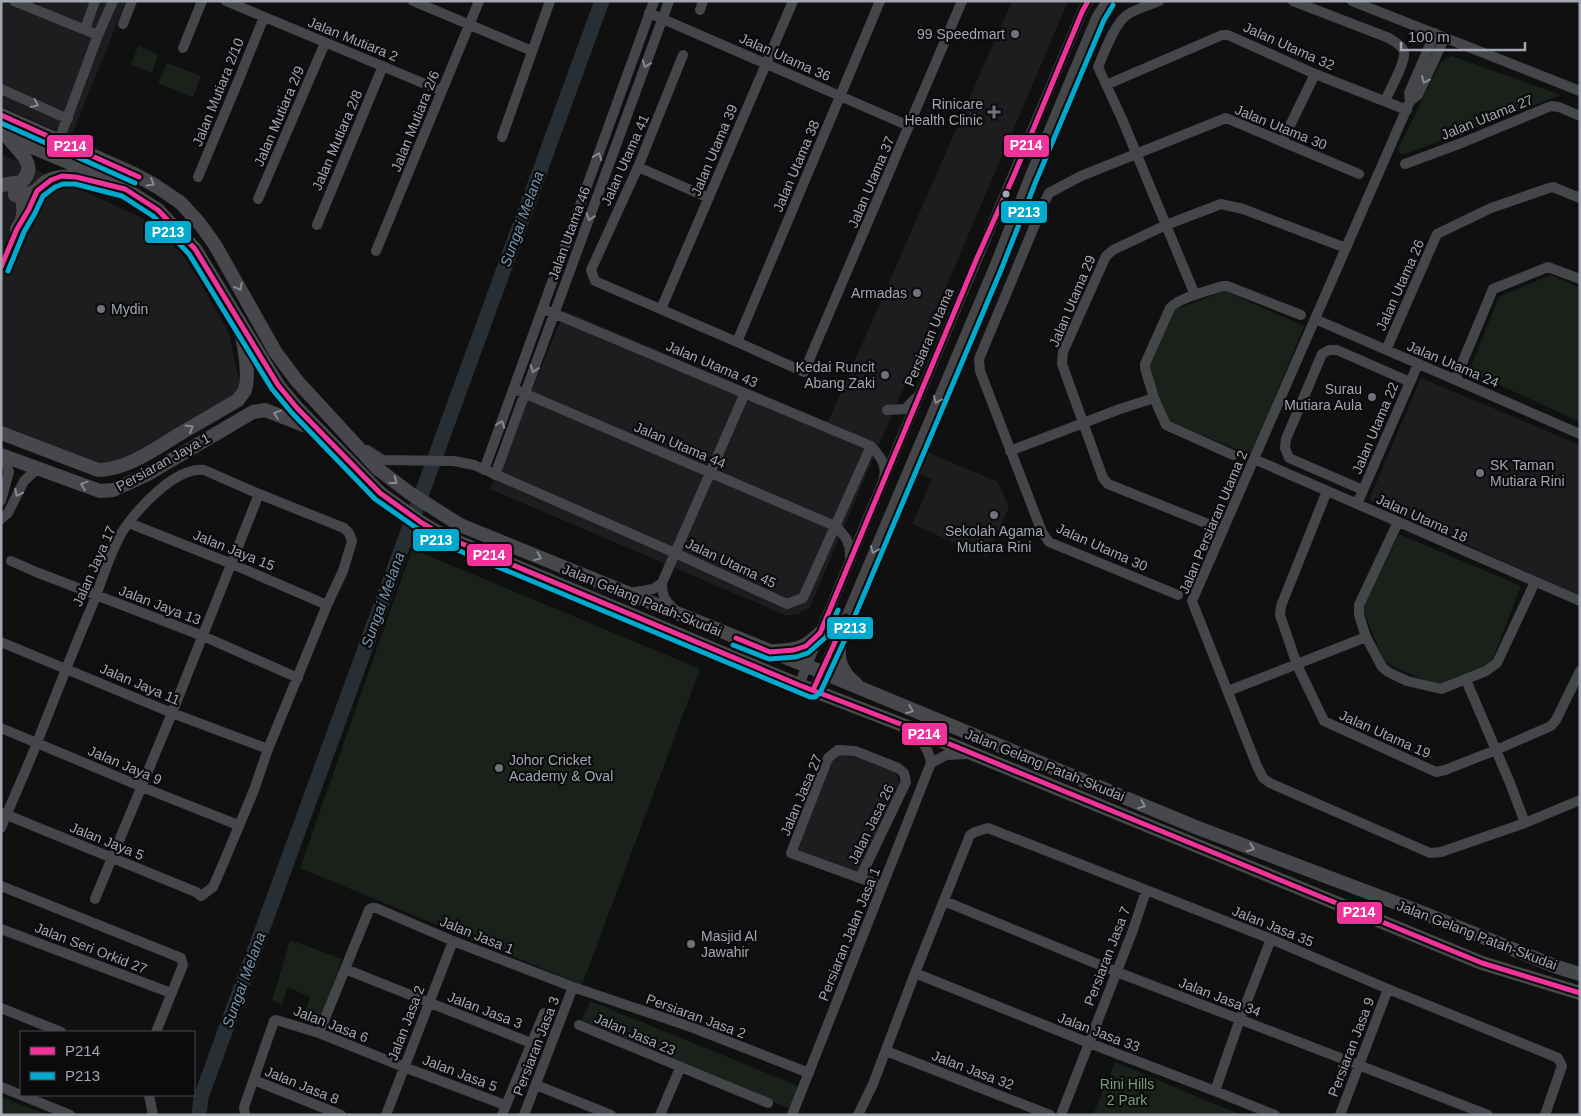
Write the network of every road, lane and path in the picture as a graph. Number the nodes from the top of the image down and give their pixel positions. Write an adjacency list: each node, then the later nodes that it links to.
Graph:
1 (14, 1): 20 (street)
2 (96, 1): 27 (street)
3 (113, 1): 29 (street)
4 (132, 1): 24 (street)
5 (202, 1): 32 (street)
6 (226, 1): 22 (street, Jalan Mutiara 2)
7 (413, 1): 26 (street)
8 (479, 1): 26 (street, Jalan Mutiara 2/6)
9 (550, 1): 33 (street)
10 (654, 1): 21 (street, Jalan Utama 46)
11 (670, 1): 23 (street, Jalan Utama 46)
12 (793, 1): 36 (street, Jalan Utama 39)
13 (880, 1): 43 (street, Jalan Utama 38)
14 (962, 1): 49 (street, Jalan Utama 37)
15 (1088, 1): 86 (street, Persiaran Utama)
16 (1107, 1): 131 (street, one-way to 131)
17 (1159, 1): 39 (street)
18 (1293, 1): 44 (street)
19 (1352, 1): 25 (street)
20 (39, 6): 27 (street)
21 (649, 13): 23 (street, Jalan Utama 36); 74 (street, Jalan Utama 46, one-way to 21)
22 (264, 17): 30 (street, Jalan Mutiara 2); 58 (street, Jalan Mutiara 2/10)
23 (663, 19): 36 (street, Jalan Utama 36); 76 (street, Jalan Utama 46, one-way to 76)
24 (123, 24)
25 (1414, 24): 28 (street); 34 (street)
26 (468, 25): 33 (street); 41 (street, Jalan Mutiara 2/6)
27 (85, 29): 29 (street)
28 (1440, 35): 31 (street); 34 (street, Jalan Persiaran Utama 2)
29 (98, 36): 48 (street)
30 (325, 43): 37 (street, Jalan Mutiara 2); 65 (street, Jalan Mutiara 2/9)
31 (1464, 45): 34 (street); 42 (street)
32 (183, 48)
33 (532, 51): 51 (street)
34 (1431, 54): 45 (street, Jalan Persiaran Utama 2)
35 (683, 55): 56 (street, Jalan Utama 41)
36 (766, 64): 43 (street, Jalan Utama 36); 63 (street, Jalan Utama 39)
37 (383, 66): 41 (street, Jalan Mutiara 2); 66 (street, Jalan Mutiara 2/8)
38 (1315, 74): 39 (street, Jalan Utama 32); 44 (street, Jalan Utama 32); 53 (street)
39 (1106, 85): 54 (street)
40 (1, 89): 48 (street, one-way to 48)
41 (442, 91): 70 (street, Jalan Mutiara 2/6)
42 (1580, 91)
43 (840, 96): 49 (street, Jalan Utama 36); 80 (street, Jalan Utama 38)
44 (1385, 101): 45 (street, Jalan Utama 32)
45 (1408, 106): 69 (street, Jalan Persiaran Utama 2)
46 (1, 116): 52 (main road, Jalan Gelang Patah-Skudai)
47 (1580, 116): 55 (street, Jalan Utama 27)
48 (68, 119): 52 (street)
49 (909, 126): 80 (street, Jalan Utama 37)
50 (4, 135): 59 (main road); 60 (main road, Jalan Gelang Patah-Skudai)
51 (502, 137)
52 (59, 140): 95 (main road, Jalan Gelang Patah-Skudai, one-way to 95)
53 (1282, 142): 54 (street, Jalan Utama 30); 57 (street, Jalan Utama 30)
54 (1136, 154): 67 (street); 98 (street, Jalan Utama 30)
55 (1405, 164)
56 (638, 167): 63 (street); 75 (street, Jalan Utama 41)
57 (1359, 174)
58 (198, 177)
59 (2, 185): 62 (street)
60 (125, 189): 61 (main road); 79 (main road, Jalan Gelang Patah-Skudai)
61 (37, 191): 62 (main road); 68 (main road)
62 (16, 194): 68 (street)
63 (709, 198): 75 (street, Jalan Utama 39)
64 (1580, 198): 81 (street, Jalan Utama 26)
65 (258, 199)
66 (317, 225)
67 (1166, 225): 69 (street, Jalan Utama 29); 73 (street); 91 (street, Jalan Utama 29)
68 (17, 229): 71 (street)
69 (1346, 248): 78 (street, Jalan Persiaran Utama 2)
70 (376, 251)
71 (1, 268)
72 (1580, 279): 83 (street)
73 (1195, 295): 77 (street); 89 (street)
74 (542, 309): 76 (street, Jalan Utama 43); 85 (street, Jalan Utama 46)
75 (661, 309): 80 (street)
76 (554, 314): 87 (street, Jalan Utama 43); 88 (street, Jalan Utama 46, one-way to 88)
77 (1300, 316)
78 (1315, 319): 81 (street, Jalan Utama 24); 101 (street, Jalan Persiaran Utama 2)
79 (240, 325): 93 (main road, Jalan Gelang Patah-Skudai); 97 (main road, Persiaran Jaya 1, one-way to 79)
80 (737, 342)
81 (1386, 350): 82 (street, Jalan Utama 24)
82 (1418, 364): 83 (street, Jalan Utama 24); 84 (street, Jalan Utama 22)
83 (1455, 380): 94 (street, Jalan Utama 24)
84 (1410, 382): 108 (street, Jalan Utama 22); 108 (street)
85 (513, 389): 88 (street, Jalan Utama 44); 104 (street, Jalan Utama 46, one-way to 85)
86 (921, 392): 90 (street); 107 (street, Persiaran Utama)
87 (744, 393): 96 (street, Jalan Utama 43); 105 (street)
88 (525, 394): 105 (street, Jalan Utama 44); 106 (street, Jalan Utama 46)
89 (1154, 398): 91 (street); 99 (street)
90 (886, 410)
91 (1083, 424): 98 (street); 117 (street, Jalan Utama 29)
92 (1, 433): 97 (main road, Persiaran Jaya 1)
93 (322, 433): 102 (main road, Persiaran Jaya 1, one-way to 102); 143 (main road, Jalan Gelang Patah-Skudai)
94 (1580, 434)
95 (347, 436): 104 (street, Jalan Utama 45); 124 (main road, Jalan Gelang Patah-Skudai, one-way to 124)
96 (871, 446): 107 (street); 116 (street, Jalan Utama 45)
97 (158, 448): 102 (main road)
98 (1010, 451): 126 (street, Jalan Utama 30)
99 (1233, 455)
100 (3, 456): 103 (main road, Persiaran Jaya 1); 111 (street)
101 (1254, 459): 109 (street, Jalan Utama 18); 117 (street, Jalan Persiaran Utama 2)
102 (164, 465): 103 (main road, Persiaran Jaya 1, one-way to 103)
103 (37, 469): 113 (street, one-way to 113)
104 (484, 470): 106 (street, Jalan Utama 45)
105 (710, 472): 116 (street, Jalan Utama 44); 118 (street)
106 (495, 475): 118 (street, Jalan Utama 45)
107 (883, 484): 121 (street, Persiaran Utama)
108 (1363, 490): 112 (street, Jalan Utama 22)
109 (1327, 491): 112 (street, Jalan Utama 18); 136 (street, Jalan Utama 19)
110 (259, 494): 115 (street, Jalan Jaya 17); 120 (street); 128 (street, Jalan Jaya 17)
111 (1, 501)
112 (1357, 504): 114 (street, Jalan Utama 18)
113 (1, 519)
114 (1398, 522): 122 (street, Jalan Utama 18); 133 (street)
115 (129, 523): 120 (street, Jalan Jaya 15); 125 (street, Jalan Jaya 17)
116 (835, 526): 118 (street, Jalan Utama 45); 121 (street)
117 (1223, 530): 146 (street, Jalan Persiaran Utama 2)
118 (675, 553): 123 (street)
119 (11, 561): 125 (street, Jalan Jaya 13)
120 (232, 564): 128 (street, Jalan Jaya 15); 132 (street)
121 (848, 566): 130 (street, Persiaran Utama)
122 (1534, 582): 127 (street, Jalan Utama 18); 142 (street)
123 (662, 583): 124 (street); 129 (street)
124 (627, 593): 129 (main road, Jalan Gelang Patah-Skudai)
125 (96, 595): 132 (street, Jalan Jaya 13); 138 (street, Jalan Jaya 17)
126 (1178, 595)
127 (1580, 601)
128 (327, 605): 141 (street)
129 (680, 615): 135 (main road, Jalan Gelang Patah-Skudai)
130 (820, 633): 135 (main road); 137 (street, Persiaran Utama)
131 (839, 634): 140 (street); 145 (main road)
132 (203, 636): 141 (street, Jalan Jaya 13); 147 (street)
133 (1366, 637): 136 (street); 142 (street)
134 (1, 642): 138 (street, Jalan Jaya 11)
135 (770, 652): 137 (main road, Jalan Gelang Patah-Skudai)
136 (1297, 665): 146 (street); 152 (street, Jalan Utama 19)
137 (807, 666): 140 (main road, Jalan Gelang Patah-Skudai); 143 (street, Persiaran Utama)
138 (66, 668): 147 (street, Jalan Jaya 11); 150 (street, Jalan Jaya 17)
139 (1580, 671): 152 (street, Jalan Utama 19)
140 (821, 673): 144 (street); 145 (main road, Jalan Gelang Patah-Skudai)
141 (298, 678): 151 (street)
142 (1466, 680): 152 (street)
143 (799, 685): 144 (main road, Jalan Gelang Patah-Skudai)
144 (813, 690): 148 (main road, Jalan Gelang Patah-Skudai)
145 (865, 691): 169 (main road, Jalan Gelang Patah-Skudai, one-way to 169)
146 (1228, 691): 159 (street, Jalan Persiaran Utama 2)
147 (172, 713): 151 (street, Jalan Jaya 11); 156 (street)
148 (908, 727): 153 (main road, Jalan Gelang Patah-Skudai); 154 (street)
149 (1, 728): 150 (street, Jalan Jaya 9)
150 (37, 743): 156 (street, Jalan Jaya 9); 158 (street, Jalan Jaya 17)
151 (268, 749): 160 (street)
152 (1496, 750): 159 (street)
153 (974, 755): 154 (street); 171 (main road, Jalan Gelang Patah-Skudai)
154 (931, 762): 165 (street, Persiaran Jalan Jasa 1)
155 (906, 782): 163 (street, Jalan Jasa 26); 163 (street, Jalan Jasa 27)
156 (142, 787): 160 (street, Jalan Jaya 9); 162 (street)
157 (1580, 800): 159 (street, Jalan Persiaran Utama 2)
158 (4, 814): 161 (street, Jalan Jaya 17); 162 (street, Jalan Jaya 5)
159 (1525, 823)
160 (238, 825): 162 (street, Jalan Jaya 5)
161 (1, 828)
162 (113, 858): 167 (street)
163 (860, 878): 165 (street)
164 (1, 886): 180 (street)
165 (882, 886): 196 (street, Persiaran Jalan Jasa 1)
166 (1146, 891): 168 (street, Jalan Jasa 35); 172 (street, Jalan Jasa 35); 175 (street, Persiaran Jasa 7)
167 (95, 899)
168 (944, 901): 175 (street, Jalan Jasa 34); 176 (street)
169 (1423, 913): 171 (main road); 177 (main road, Jalan Gelang Patah-Skudai)
170 (1, 929): 180 (street, Jalan Seri Orkid 27)
171 (1417, 935): 181 (main road, Jalan Gelang Patah-Skudai)
172 (1271, 939): 179 (street, Jalan Jasa 35); 185 (street)
173 (453, 941): 174 (street, Jalan Jasa 1); 178 (street, Jalan Jasa 1); 182 (street, Jalan Jasa 2)
174 (345, 969): 182 (street, Jalan Jasa 3); 189 (street)
175 (1117, 972): 185 (street, Jalan Jasa 34); 191 (street, Persiaran Jasa 7)
176 (915, 973): 191 (street, Jalan Jasa 33); 192 (street)
177 (1580, 974)
178 (574, 987): 196 (street, Persiaran Jasa 2); 198 (street, Persiaran Jasa 3)
179 (1388, 989): 193 (street, Persiaran Jasa 9); 221 (street, Jalan Jasa 35)
180 (171, 993): 188 (street)
181 (1579, 993)
182 (429, 1004): 190 (street, Jalan Jasa 3); 194 (street, Jalan Jasa 2)
183 (1, 1008): 187 (street)
184 (544, 1013): 190 (street)
185 (1240, 1019): 193 (street, Jalan Jasa 34); 200 (street)
186 (579, 1025): 195 (street, Jalan Jasa 23)
187 (58, 1031)
188 (156, 1031)
189 (319, 1033): 194 (street, Jalan Jasa 6); 197 (street, Jalan Jasa 6)
190 (531, 1043): 205 (street)
191 (1089, 1043): 200 (street, Jalan Jasa 33); 217 (street, Persiaran Jasa 7)
192 (886, 1051): 215 (street); 216 (street, Jalan Jasa 32)
193 (1359, 1065): 219 (street, Persiaran Jasa 9); 220 (street, Jalan Jasa 34)
194 (404, 1067): 205 (street, Jalan Jasa 5); 210 (street, Jalan Jasa 2)
195 (680, 1068): 204 (street, Jalan Jasa 23); 213 (street)
196 (809, 1074): 214 (street, Persiaran Jalan Jasa 1)
197 (254, 1080): 208 (street); 209 (street, Jalan Jasa 8)
198 (536, 1085): 211 (street, Persiaran Jasa 3); 212 (street)
199 (1, 1087): 201 (street)
200 (1215, 1090): 218 (street, Jalan Jasa 33)
201 (20, 1095)
202 (23, 1096): 206 (street)
203 (149, 1096): 207 (street)
204 (768, 1103)
205 (504, 1110)
206 (70, 1115)
207 (153, 1115)
208 (245, 1115)
209 (341, 1115)
210 (386, 1115)
211 (524, 1115)
212 (611, 1115)
213 (660, 1115)
214 (792, 1115)
215 (858, 1115)
216 (1050, 1115)
217 (1061, 1115)
218 (1275, 1115)
219 (1340, 1115)
220 (1488, 1115)
221 (1544, 1115)

